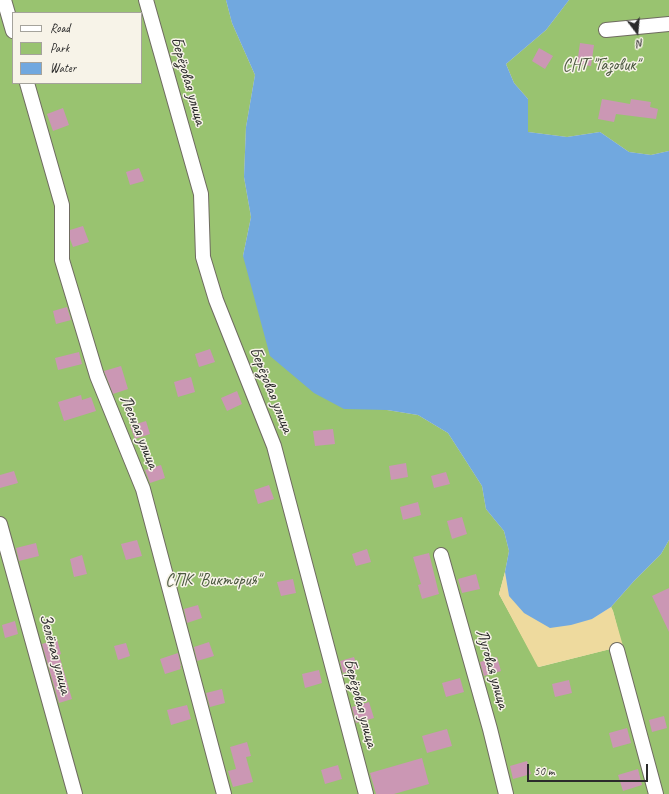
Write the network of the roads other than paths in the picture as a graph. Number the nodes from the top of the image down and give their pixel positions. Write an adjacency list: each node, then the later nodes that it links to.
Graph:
1 (4, 0): 4 (street)
2 (146, 0): 12 (street, Берёзовая улица)
3 (669, 24): 5 (street)
4 (12, 28)
5 (606, 30)
6 (27, 84): 11 (street, Лесная улица)
7 (0, 524): 10 (street, Зелёная улица)
8 (441, 555): 13 (street, Луговая улица)
9 (617, 650): 14 (street)
10 (75, 794)
11 (224, 794)
12 (366, 794)
13 (506, 794)
14 (656, 794)

